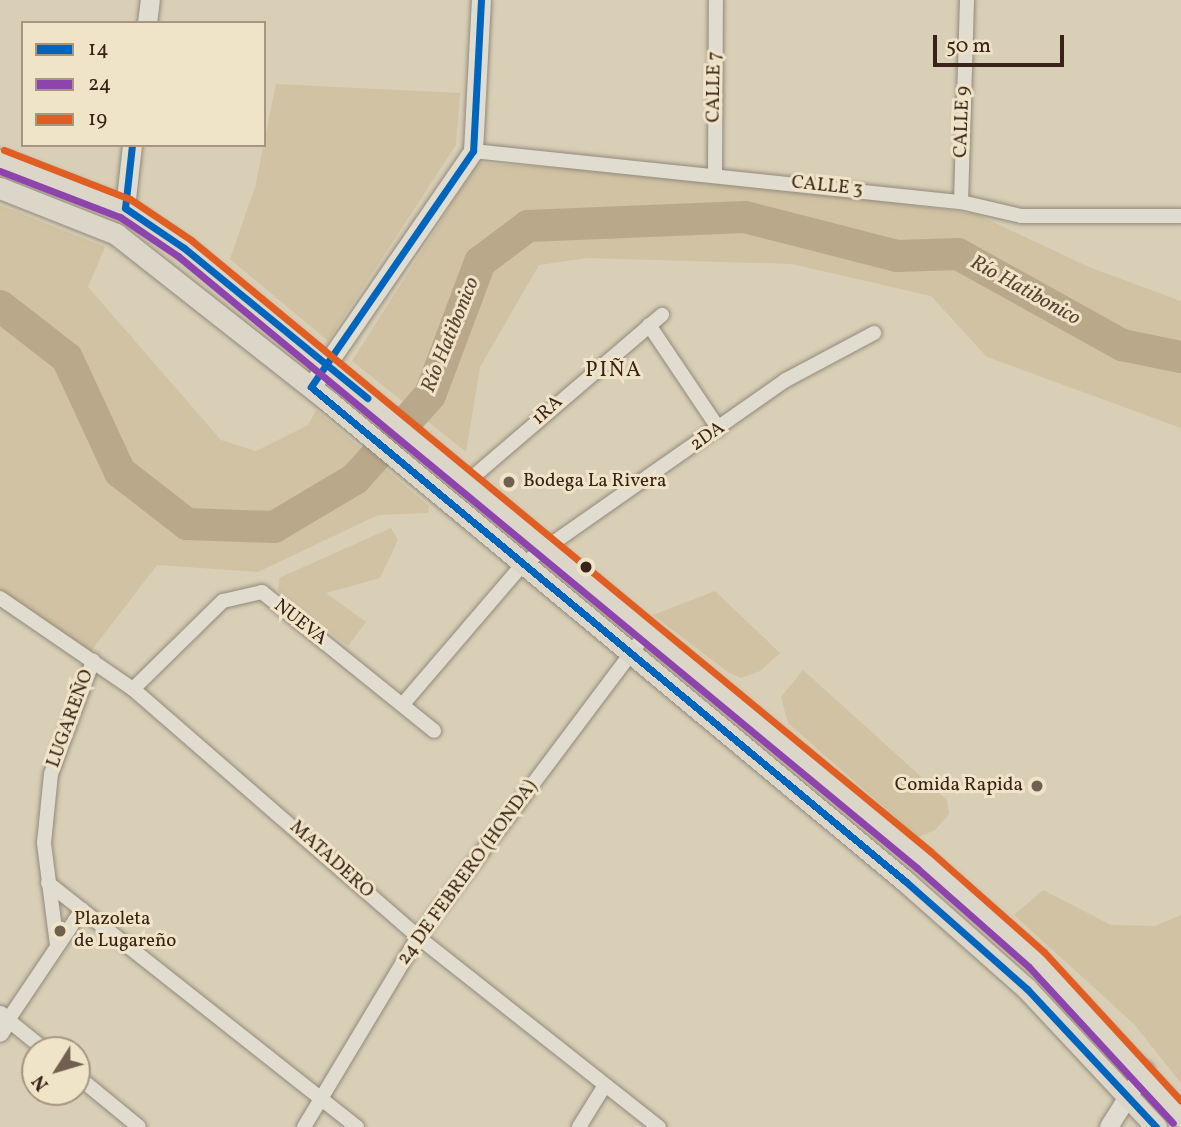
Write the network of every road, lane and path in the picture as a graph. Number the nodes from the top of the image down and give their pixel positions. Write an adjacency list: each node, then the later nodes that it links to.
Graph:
1 (149, 0): 5 (main road)
2 (481, 0): 7 (main road)
3 (716, 0): 9 (street, CALLE 7)
4 (967, 0): 11 (street, CALLE 9)
5 (147, 21)
6 (132, 147): 12 (main road)
7 (473, 151): 9 (street, CALLE 3); 17 (main road)
8 (0, 160): 12 (main road)
9 (715, 175): 11 (street, CALLE 3)
10 (0, 188): 18 (main road)
11 (961, 202): 13 (street, CALLE 3)
12 (125, 208): 17 (main road)
13 (1181, 216)
14 (662, 315): 15 (street, 1RA)
15 (649, 325): 19 (street); 20 (street, 1RA)
16 (874, 333): 19 (street, 2DA)
17 (328, 366): 18 (main road); 20 (main road)
18 (311, 387): 22 (main road)
19 (719, 429): 21 (street, 2DA)
20 (463, 479): 21 (main road)
21 (546, 548): 22 (street); 24 (main road)
22 (523, 564): 25 (main road); 28 (street)
23 (0, 598): 26 (street, MATADERO)
24 (648, 631): 25 (street, 24 DE FEBRERO (HONDA)); 30 (main road)
25 (631, 652): 31 (main road); 34 (street, 24 DE FEBRERO (HONDA))
26 (93, 661): 27 (street, MATADERO); 32 (street, LUGAREÑO)
27 (133, 689): 28 (street, NUEVA); 34 (street, MATADERO)
28 (403, 704): 29 (street, NUEVA)
29 (434, 732)
30 (923, 860): 31 (main road); 38 (main road)
31 (905, 881): 41 (main road)
32 (48, 883): 33 (street); 35 (street, LUGAREÑO)
33 (82, 910): 35 (street); 42 (street)
34 (418, 937): 39 (street, MATADERO); 42 (street, 24 DE FEBRERO (HONDA))
35 (57, 945): 36 (street)
36 (2, 1023): 37 (street)
37 (23, 1036)
38 (1144, 1070): 41 (street); 43 (main road)
39 (605, 1085): 47 (street); 48 (street, MATADERO)
40 (91, 1088): 44 (street)
41 (1129, 1092): 49 (street); 50 (main road)
42 (319, 1098): 45 (street, 24 DE FEBRERO (HONDA)); 46 (street)
43 (1181, 1116)
44 (139, 1127)
45 (304, 1127)
46 (357, 1127)
47 (579, 1127)
48 (659, 1127)
49 (1110, 1127)
50 (1156, 1127)

